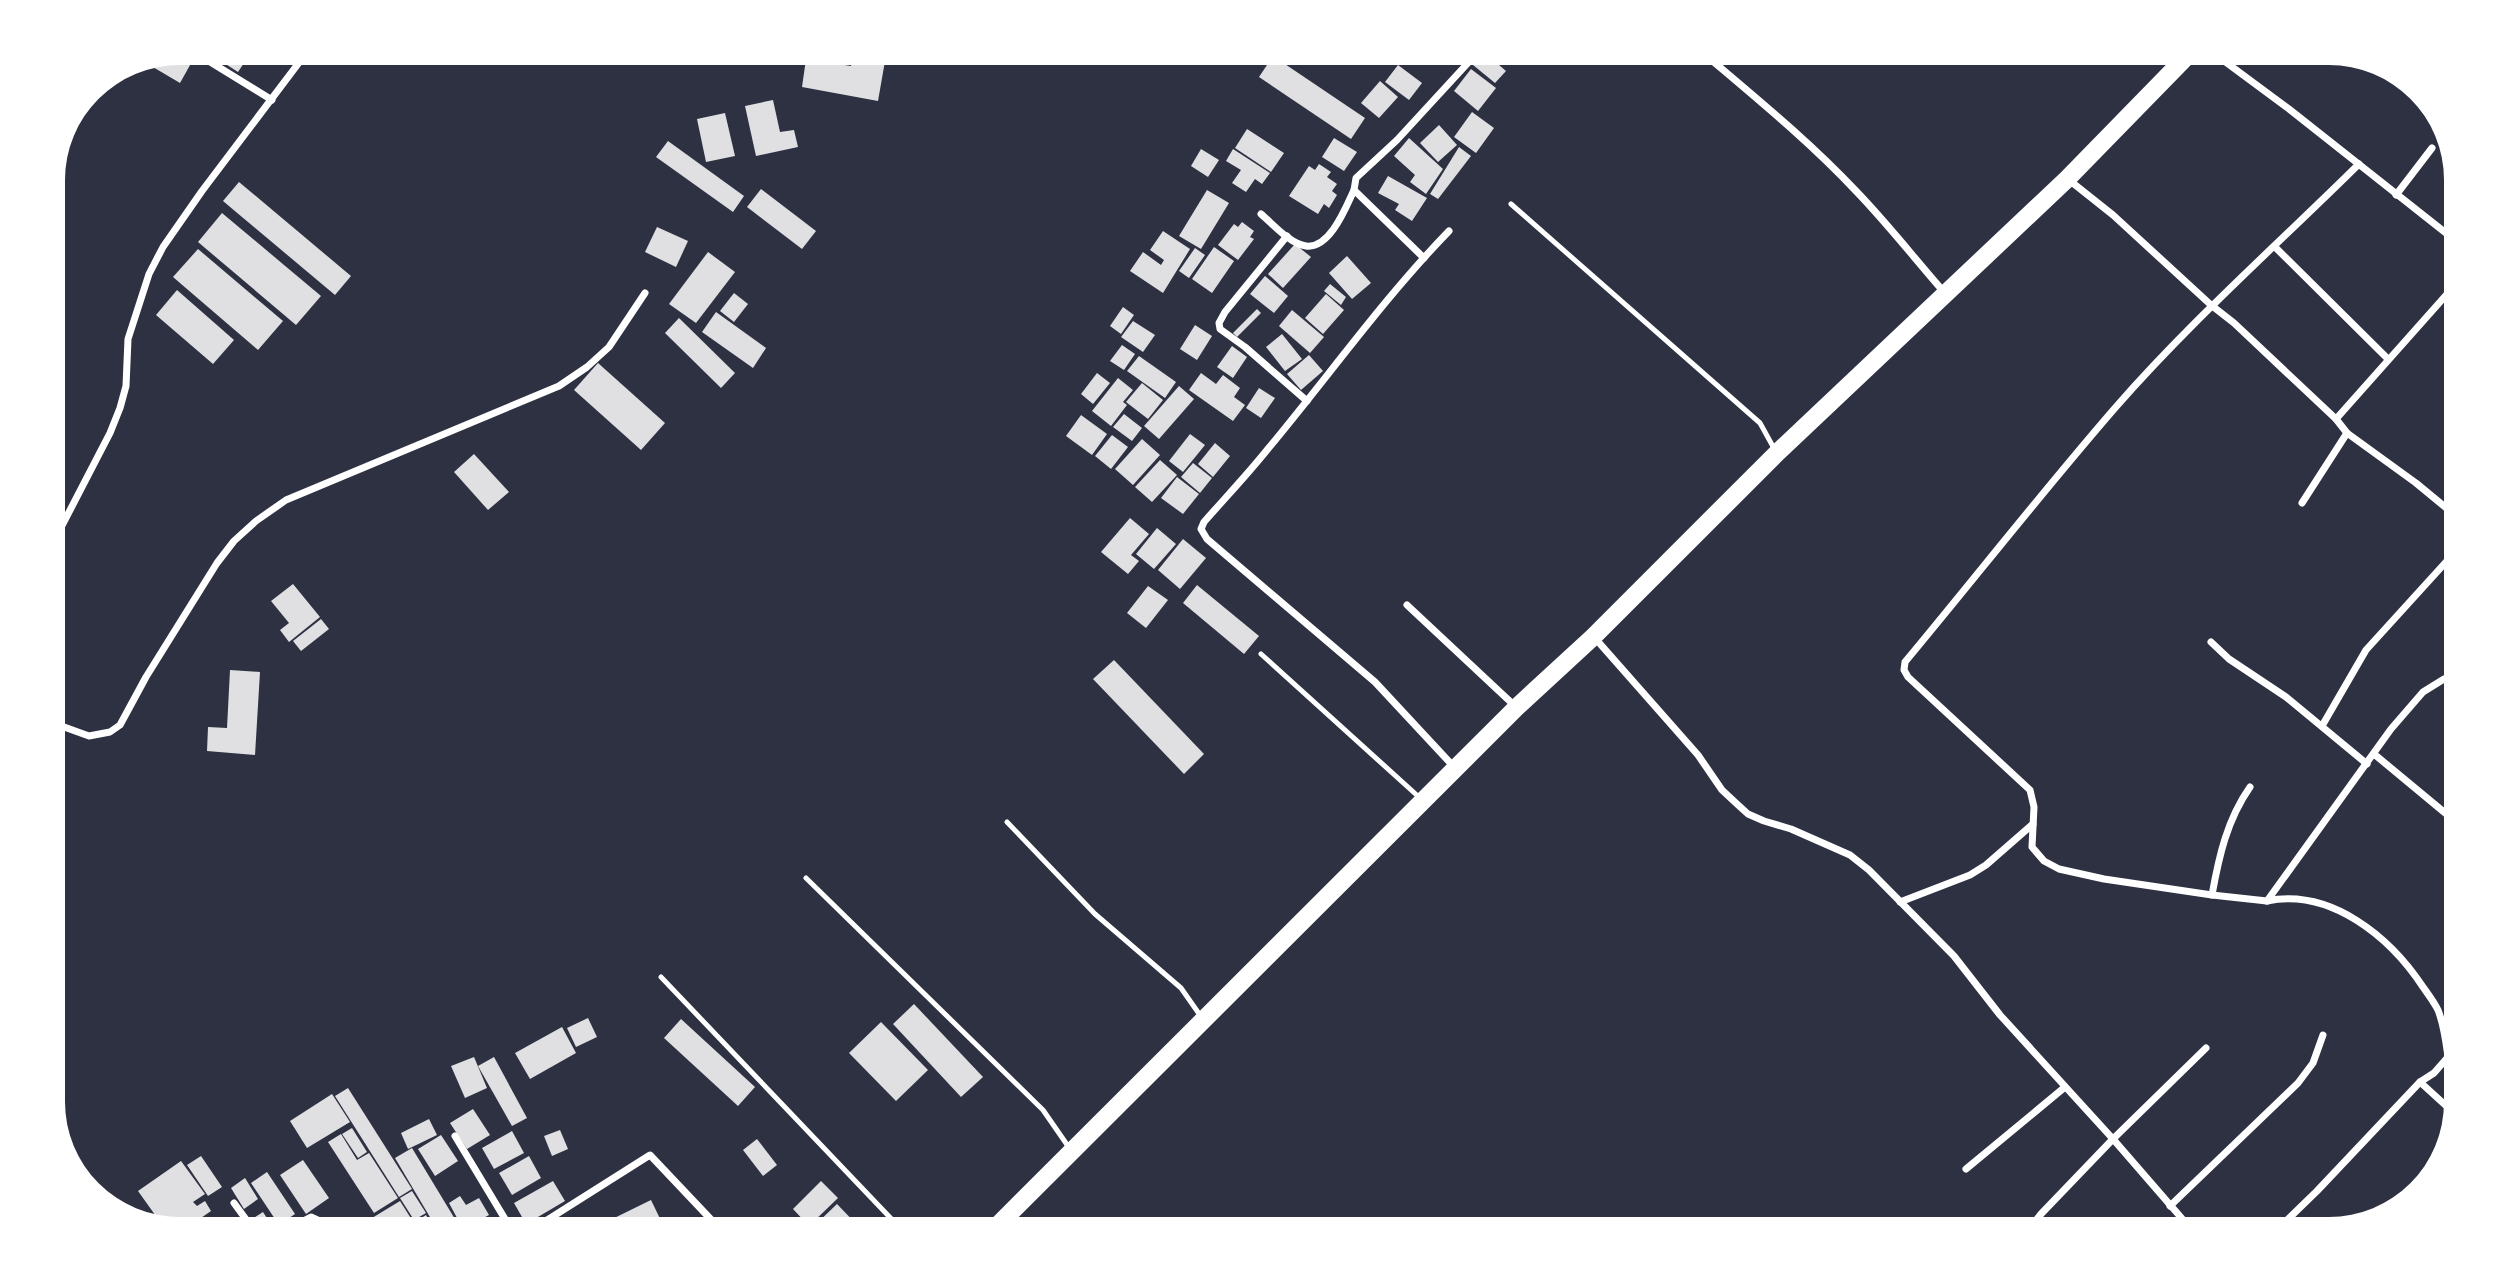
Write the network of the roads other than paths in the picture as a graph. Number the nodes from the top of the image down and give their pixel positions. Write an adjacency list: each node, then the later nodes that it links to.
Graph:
1 (215, 65): 7 (street)
2 (298, 65): 7 (street)
3 (1466, 65): 11 (street)
4 (1717, 65): 21 (street)
5 (2179, 65): 10 (main road)
6 (2229, 65): 9 (street)
7 (272, 100): 31 (street)
8 (2432, 148): 12 (street)
9 (2359, 164): 12 (street); 18 (street)
10 (2067, 179): 21 (main road); 23 (street)
11 (1354, 190): 17 (street); 19 (street)
12 (2396, 195): 16 (street)
13 (1511, 204): 28 (lane)
14 (1261, 214): 17 (street)
15 (1449, 231): 19 (street)
16 (2444, 232)
17 (1287, 236): 25 (street)
18 (2275, 247): 23 (street); 24 (street)
19 (1423, 258): 25 (street)
20 (645, 293): 40 (street)
21 (1944, 293): 28 (main road)
22 (2444, 297): 24 (street)
23 (2211, 305): 26 (street); 48 (street)
24 (2388, 359): 26 (street)
25 (1307, 401): 43 (street)
26 (2336, 419): 27 (street)
27 (2347, 433): 29 (street); 30 (street)
28 (1777, 453): 34 (main road)
29 (2302, 503)
30 (2444, 506)
31 (65, 520)
32 (2444, 564): 39 (street)
33 (1407, 605): 38 (street)
34 (1593, 636): 38 (main road); 52 (street)
35 (2211, 642): 39 (street)
36 (1261, 654): 45 (lane)
37 (2444, 680): 41 (street)
38 (1517, 707): 43 (main road)
39 (2322, 726): 42 (street)
40 (65, 727)
41 (2374, 754): 42 (street); 46 (street)
42 (2367, 764): 51 (street)
43 (1455, 768): 45 (main road)
44 (2250, 787): 50 (street)
45 (1422, 800): 54 (main road)
46 (2444, 812)
47 (1007, 822): 54 (lane)
48 (2033, 824): 50 (street); 52 (street)
49 (806, 878): 64 (lane)
50 (2212, 895): 51 (street)
51 (2267, 901): 55 (street)
52 (1900, 902): 60 (street)
53 (661, 977): 72 (lane)
54 (1204, 1021): 64 (main road)
55 (2444, 1031)
56 (2323, 1035): 67 (street)
57 (2206, 1048): 63 (street)
58 (2444, 1064): 59 (street)
59 (2420, 1082): 61 (street); 76 (street)
60 (2065, 1087): 63 (street); 65 (street)
61 (2444, 1104)
62 (455, 1136): 69 (street)
63 (2113, 1139): 67 (street); 74 (street)
64 (1072, 1152): 73 (main road)
65 (1966, 1169)
66 (234, 1203): 68 (street)
67 (2170, 1206): 75 (street)
68 (244, 1217)
69 (503, 1217)
70 (553, 1217): 71 (street)
71 (708, 1217)
72 (889, 1217)
73 (1007, 1217)
74 (2039, 1217)
75 (2180, 1217)
76 (2291, 1217)

